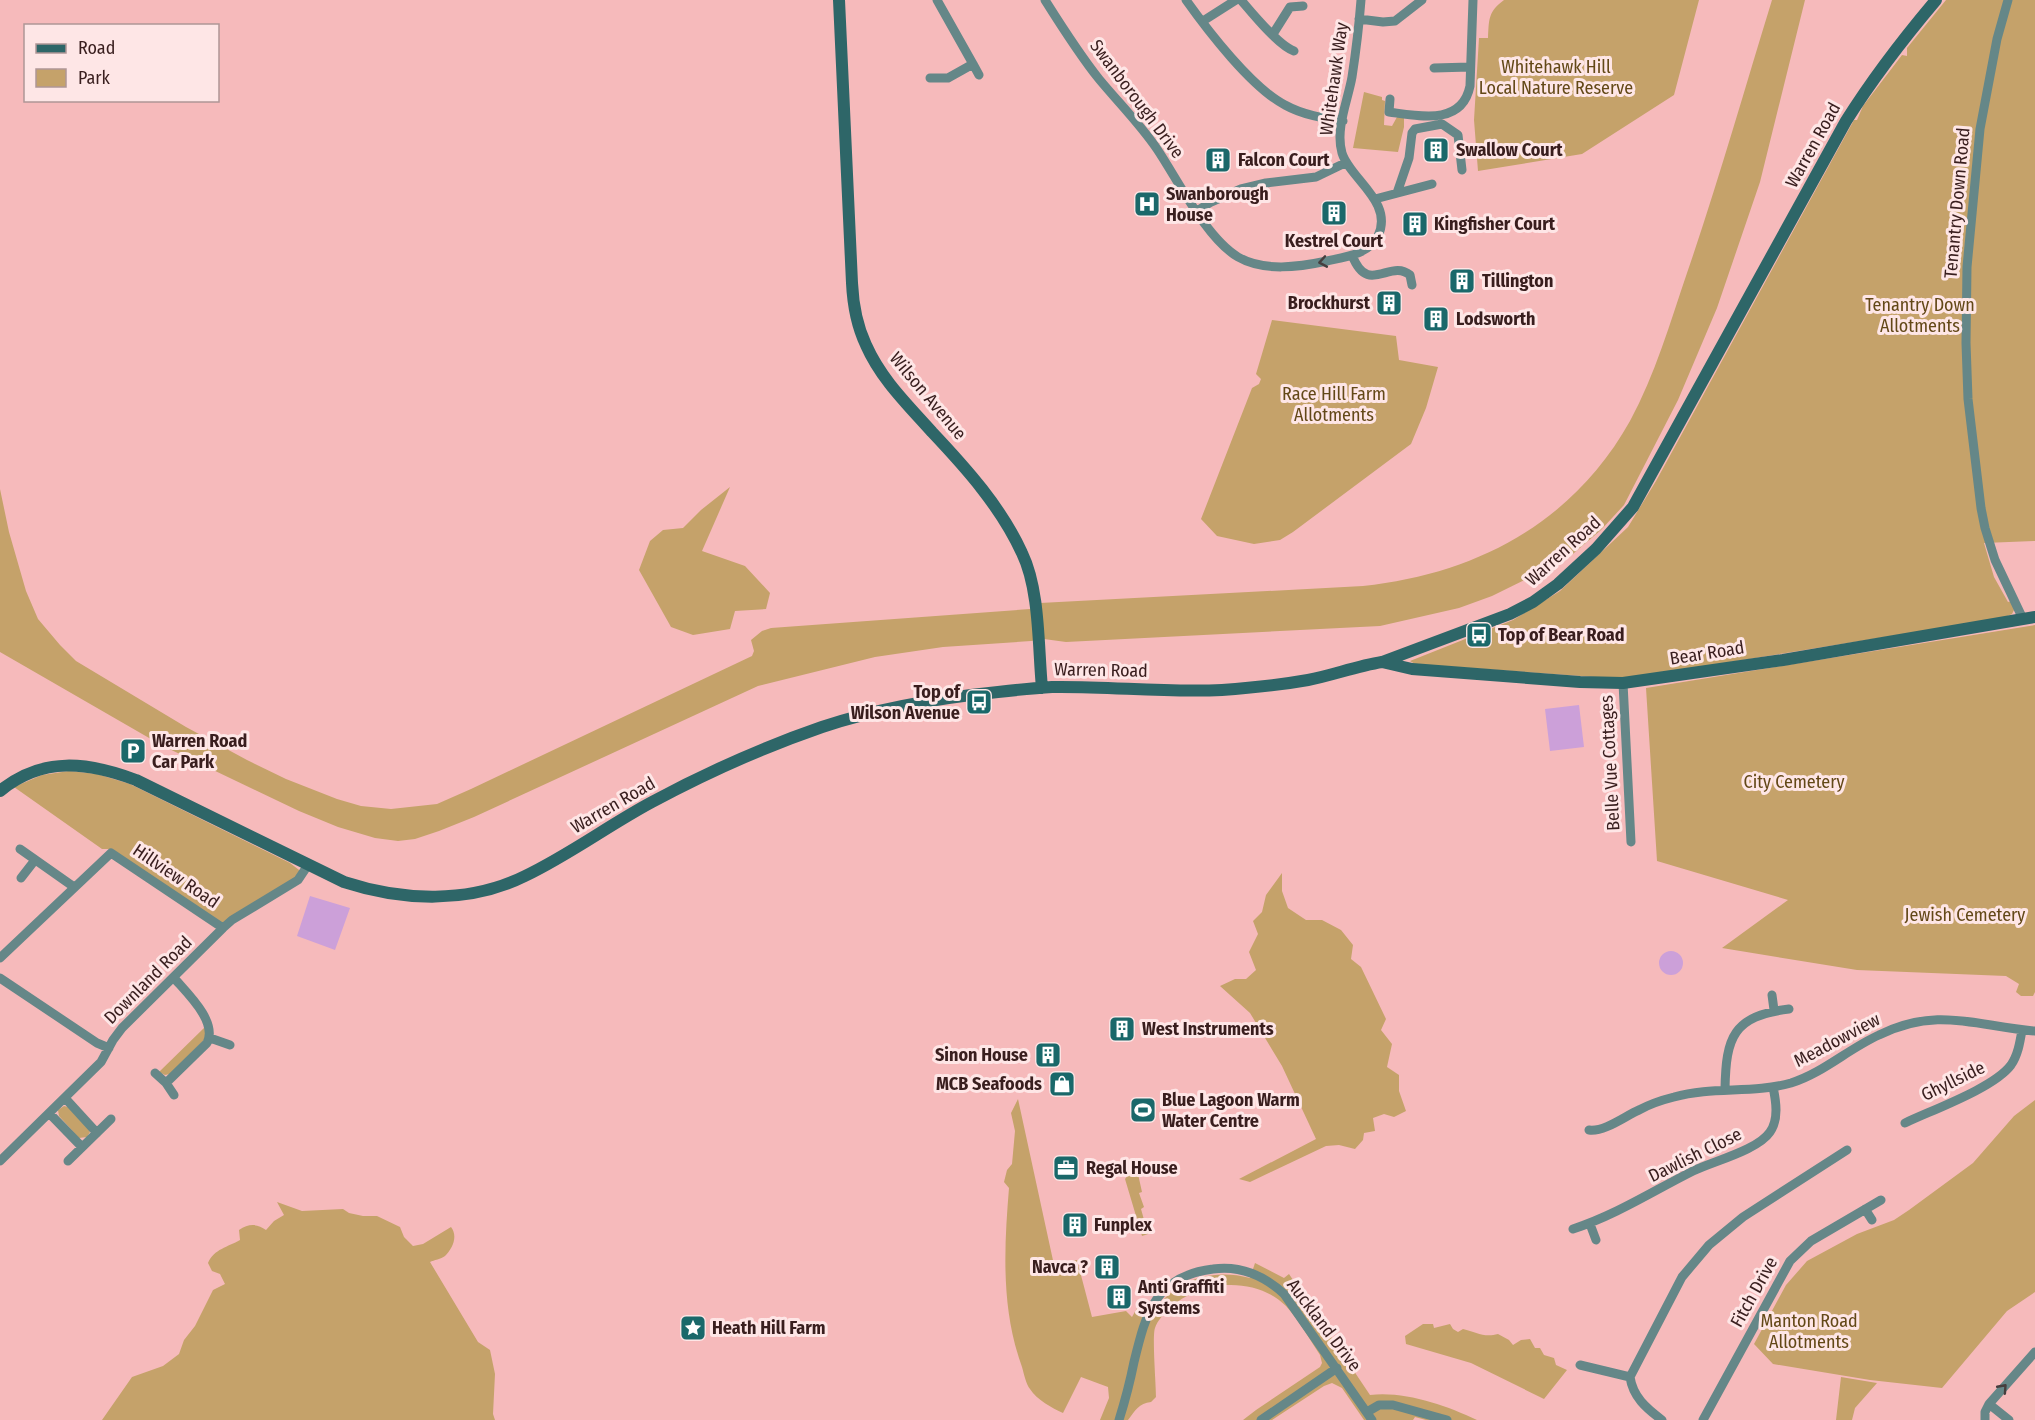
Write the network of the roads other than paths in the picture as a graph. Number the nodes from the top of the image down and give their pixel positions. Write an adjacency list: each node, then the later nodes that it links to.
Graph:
1 (839, 0): 38 (street, Wilson Avenue)
2 (937, 0): 18 (street)
3 (1045, 0): 32 (street, Swanborough Drive)
4 (1186, 0): 15 (street)
5 (1236, 0): 15 (street)
6 (1241, 0): 16 (street)
7 (1361, 0): 14 (street, Whitehawk Way)
8 (1422, 0): 14 (street)
9 (1473, 0): 19 (street)
10 (1936, 0): 36 (street, Warren Road)
11 (2008, 0): 35 (street, Tenantry Down Road)
12 (1289, 3): 13 (street); 16 (street)
13 (1303, 6)
14 (1359, 19): 25 (street, Whitehawk Way)
15 (1203, 21): 25 (street)
16 (1273, 34): 17 (street)
17 (1294, 51)
18 (973, 64): 21 (street); 22 (street)
19 (1470, 67): 20 (street); 24 (street)
20 (1434, 68)
21 (979, 75)
22 (930, 78)
23 (1390, 99): 24 (street)
24 (1389, 112): 26 (street)
25 (1343, 121): 27 (street, Whitehawk Way)
26 (1388, 123)
27 (1346, 163): 31 (street); 32 (street)
28 (1462, 170): 30 (street)
29 (1432, 184): 30 (street)
30 (1397, 193): 31 (street)
31 (1375, 199): 33 (street, Swanborough Drive)
32 (1197, 211): 33 (street, Swanborough Drive, one-way to 32)
33 (1352, 255): 34 (street)
34 (1412, 285)
35 (2029, 618): 37 (street, Bear Road)
36 (1382, 662): 37 (street, Bear Road); 38 (street, Warren Road)
37 (1623, 683): 40 (street, Belle Vue Cottages)
38 (1042, 688): 43 (street, Warren Road)
39 (0, 790): 43 (street, Warren Road)
40 (1630, 842)
41 (20, 849): 42 (street)
42 (35, 860): 44 (street); 45 (street)
43 (308, 865): 46 (street, Downland Road)
44 (21, 874)
45 (74, 887): 46 (street, Hillview Road); 47 (street)
46 (223, 928): 49 (street, Downland Road)
47 (0, 958)
48 (0, 978): 57 (street)
49 (174, 978): 55 (street); 57 (street, Downland Road)
50 (1772, 995): 52 (street)
51 (1789, 1009): 52 (street)
52 (1774, 1010): 61 (street)
53 (2022, 1030): 54 (street, Meadowview); 60 (street, Meadowview); 66 (street, Ghyllside)
54 (2035, 1031)
55 (210, 1038): 56 (street); 59 (street)
56 (230, 1045)
57 (109, 1048): 63 (street, Downland Road)
58 (155, 1073): 59 (street)
59 (166, 1083): 62 (street)
60 (1773, 1087): 61 (street, Meadowview); 76 (street, Dawlish Close)
61 (1725, 1089): 67 (street, Meadowview)
62 (174, 1095)
63 (64, 1098): 64 (street, Downland Road); 68 (street)
64 (49, 1113): 69 (street); 71 (street, Downland Road)
65 (111, 1119): 68 (street)
66 (1905, 1123)
67 (1589, 1130)
68 (97, 1133): 69 (street)
69 (82, 1147): 72 (street)
70 (1847, 1150): 82 (street)
71 (0, 1161)
72 (68, 1161)
73 (1881, 1200): 74 (street, Fitch Drive)
74 (1865, 1209): 75 (street); 89 (street, Fitch Drive)
75 (1872, 1220)
76 (1590, 1224): 77 (street, Dawlish Close); 78 (street)
77 (1573, 1229)
78 (1596, 1240)
79 (2035, 1352): 83 (street, one-way to 79)
80 (1591, 1356): 82 (street)
81 (1337, 1368): 84 (street, Auckland Drive); 85 (street, Auckland Drive); 86 (street)
82 (1630, 1377): 88 (street)
83 (1989, 1404): 90 (street); 91 (street)
84 (1369, 1416): 87 (street)
85 (1119, 1420)
86 (1261, 1420)
87 (1447, 1420)
88 (1662, 1420)
89 (1703, 1420)
90 (1985, 1420)
91 (2009, 1420)

